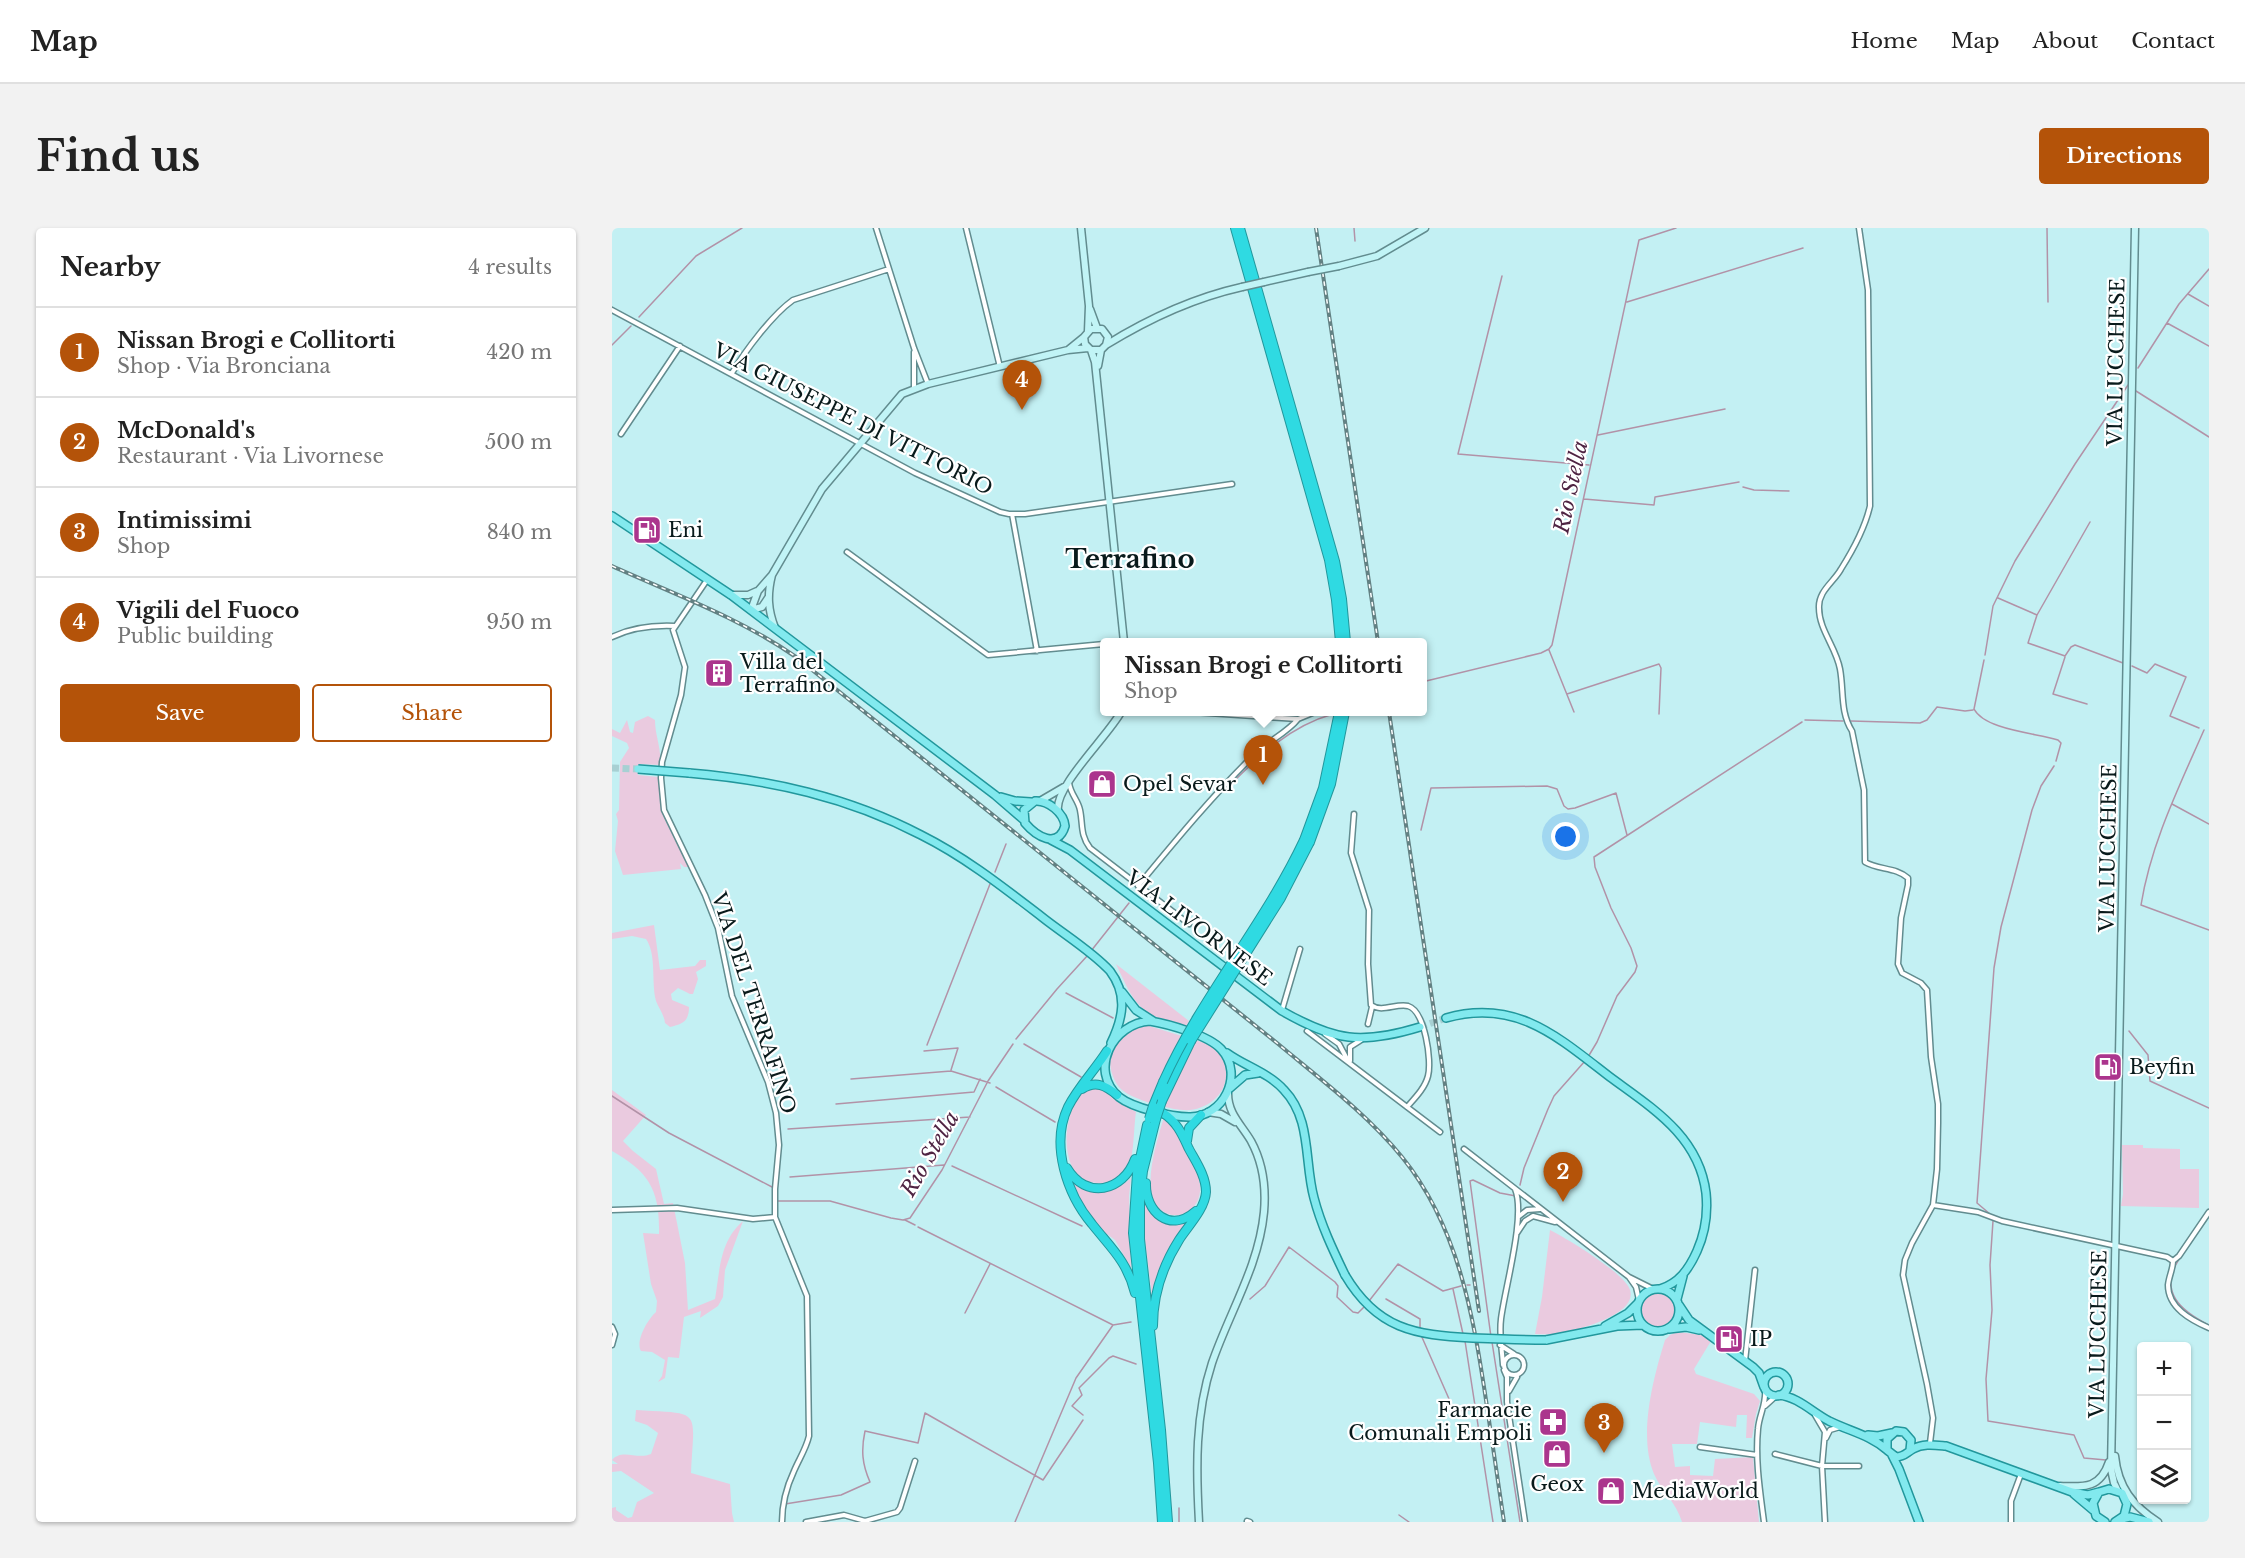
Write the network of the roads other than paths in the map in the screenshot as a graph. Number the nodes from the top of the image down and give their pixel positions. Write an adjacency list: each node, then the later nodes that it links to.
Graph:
1 (876, 228): 9 (street)
2 (966, 228): 20 (street)
3 (1081, 228): 10 (main road)
4 (1234, 228): 42 (highway)
5 (1240, 228): 43 (highway)
6 (1425, 228): 14 (main road, bridge)
7 (1859, 228): 96 (street)
8 (2135, 228): 105 (main road, VIA LUCCHESE)
9 (889, 269): 16 (street); 21 (street)
10 (1089, 306): 12 (main road); 13 (main road)
11 (612, 310): 15 (street, VIA GIUSEPPE DI VITTORIO)
12 (1101, 329): 13 (main road); 14 (main road); 17 (main road)
13 (1086, 334): 18 (main road); 19 (main road)
14 (1122, 335): 17 (main road)
15 (680, 346): 21 (street, VIA GIUSEPPE DI VITTORIO); 25 (street)
16 (914, 348): 23 (street); 24 (street)
17 (1103, 348): 18 (main road); 22 (main road)
18 (1089, 349): 19 (main road); 22 (main road)
19 (1068, 350): 20 (main road)
20 (1000, 367): 23 (main road)
21 (732, 374): 26 (street, VIA GIUSEPPE DI VITTORIO)
22 (1096, 376): 28 (main road)
23 (928, 384): 24 (main road)
24 (914, 388): 26 (main road)
25 (621, 434)
26 (859, 444): 29 (street, VIA GIUSEPPE DI VITTORIO); 32 (main road)
27 (1232, 484): 28 (street, VIA GIUSEPPE DI VITTORIO)
28 (1109, 501): 29 (street, VIA GIUSEPPE DI VITTORIO); 41 (main road)
29 (1012, 514): 45 (street)
30 (612, 516): 33 (main road, VIA LIVORNESE)
31 (847, 552): 45 (street)
32 (772, 575): 34 (main road); 36 (main road)
33 (708, 579): 35 (main road, VIA LIVORNESE); 38 (street)
34 (758, 591): 35 (main road); 37 (main road)
35 (731, 595): 37 (main road, VIA LIVORNESE)
36 (768, 598): 37 (main road); 39 (main road)
37 (751, 610): 39 (main road, VIA LIVORNESE)
38 (676, 626): 40 (street); 101 (street, VIA DEL TERRAFINO)
39 (775, 628): 54 (main road, VIA LIVORNESE)
40 (612, 637)
41 (1123, 638)
42 (1340, 638)
43 (1346, 638)
44 (1100, 644): 45 (street)
45 (1038, 651)
46 (1118, 716): 53 (main road)
47 (1259, 716): 51 (street)
48 (1304, 716): 51 (street)
49 (1338, 716): 64 (highway)
50 (1344, 716): 64 (highway)
51 (1298, 719): 66 (street)
52 (638, 769): 69 (main road, bridge)
53 (1067, 784): 55 (main road); 56 (street); 57 (main road)
54 (995, 795): 58 (main road, VIA LIVORNESE); 61 (main road, VIA LIVORNESE)
55 (1060, 795): 56 (street); 59 (main road)
56 (1071, 795): 66 (street)
57 (1040, 801): 58 (main road, VIA LIVORNESE); 59 (main road)
58 (1031, 802): 61 (main road)
59 (1058, 812): 62 (main road)
60 (1354, 814): 70 (street)
61 (1024, 819): 63 (main road, VIA LIVORNESE)
62 (1064, 830): 63 (main road); 65 (main road)
63 (1051, 840): 65 (main road, VIA LIVORNESE)
64 (1307, 841): 88 (highway, bridge); 88 (highway, bridge)
65 (1070, 850): 71 (main road, VIA LIVORNESE)
66 (1138, 886): 67 (street)
67 (1189, 924)
68 (1300, 949): 71 (street)
69 (1120, 989): 73 (main road); 78 (main road)
70 (1372, 1006): 74 (street); 85 (street)
71 (1282, 1011): 76 (main road, VIA LIVORNESE)
72 (1446, 1018): 108 (main road)
73 (1155, 1022): 78 (main road); 79 (main road)
74 (1368, 1024)
75 (1420, 1027): 77 (main road)
76 (1312, 1029): 77 (main road); 80 (street, VIA LIVORNESE); 80 (street, VIA LIVORNESE)
77 (1368, 1038): 80 (street)
78 (1109, 1047): 83 (main road); 84 (highway)
79 (1222, 1050): 81 (main road); 82 (main road)
80 (1352, 1064): 85 (street, VIA LIVORNESE)
81 (1262, 1074): 82 (main road); 117 (main road, bridge)
82 (1228, 1092): 87 (main road); 89 (main road)
83 (1117, 1095): 84 (highway); 86 (main road)
84 (1074, 1096): 94 (highway)
85 (1407, 1107): 90 (street, VIA LIVORNESE)
86 (1163, 1113): 87 (main road); 92 (highway)
87 (1205, 1114): 89 (main road); 92 (highway)
88 (1151, 1121): 91 (highway); 94 (highway); 119 (highway)
89 (1237, 1123): 165 (main road)
90 (1440, 1132)
91 (1149, 1143): 97 (highway); 123 (highway)
92 (1189, 1148): 97 (highway)
93 (1464, 1149): 95 (street)
94 (1062, 1156): 119 (highway)
95 (1514, 1188): 98 (street); 102 (street)
96 (1933, 1205): 105 (street); 142 (street)
97 (1200, 1208): 123 (highway)
98 (1540, 1209): 102 (street); 103 (street)
99 (612, 1210): 101 (street)
100 (2209, 1212): 106 (street)
101 (775, 1217): 161 (street, VIA DEL TERRAFINO)
102 (1517, 1217): 104 (street)
103 (1562, 1226): 104 (street); 109 (street)
104 (1515, 1236): 120 (street)
105 (2116, 1245): 106 (street); 136 (main road, VIA LUCCHESE)
106 (2173, 1261): 115 (street)
107 (1755, 1270): 124 (street)
108 (1683, 1274): 110 (main road); 112 (main road)
109 (1629, 1277): 110 (street); 111 (street)
110 (1657, 1289): 111 (main road); 112 (main road)
111 (1639, 1301): 113 (main road); 117 (main road)
112 (1677, 1301): 116 (main road); 118 (main road)
113 (1643, 1325): 116 (main road); 117 (main road)
114 (612, 1327): 121 (street)
115 (2209, 1328)
116 (1666, 1329): 118 (main road)
117 (1595, 1330)
118 (1703, 1330): 124 (main road)
119 (1144, 1337): 163 (highway)
120 (1500, 1344): 122 (street); 126 (street)
121 (612, 1346)
122 (1517, 1355): 126 (street); 128 (street)
123 (1153, 1361): 164 (highway)
124 (1745, 1361): 125 (main road)
125 (1753, 1367): 127 (main road); 130 (main road)
126 (1504, 1368): 128 (street); 131 (street)
127 (1773, 1371): 129 (main road); 130 (main road)
128 (1521, 1373): 131 (street)
129 (1788, 1383): 132 (main road); 133 (main road)
130 (1765, 1388): 132 (main road); 135 (street)
131 (1507, 1394): 166 (street)
132 (1778, 1396): 133 (main road); 135 (street)
133 (1798, 1401): 134 (main road)
134 (1809, 1409): 137 (main road); 141 (street)
135 (1762, 1412): 148 (street)
136 (2113, 1425): 143 (main road, VIA LUCCHESE); 173 (main road)
137 (1841, 1426): 139 (main road); 141 (street)
138 (1892, 1433): 139 (main road); 140 (main road); 146 (main road)
139 (1862, 1434): 146 (main road)
140 (1910, 1437): 142 (main road); 145 (main road)
141 (1826, 1438): 150 (street)
142 (1933, 1444): 145 (main road); 153 (main road)
143 (2112, 1444): 152 (main road, VIA LUCCHESE); 154 (main road)
144 (1700, 1448): 148 (street)
145 (1910, 1450): 146 (main road)
146 (1889, 1453): 169 (main road)
147 (1775, 1454): 150 (street)
148 (1757, 1455): 167 (street)
149 (915, 1461): 162 (street)
150 (1822, 1466): 151 (street); 168 (street)
151 (1860, 1466)
152 (2111, 1469): 155 (main road, VIA LUCCHESE); 156 (main road, VIA LUCCHESE)
153 (2022, 1473): 154 (main road); 170 (street)
154 (2055, 1486): 157 (main road)
155 (2102, 1491): 156 (main road); 157 (main road); 159 (main road, VIA LUCCHESE)
156 (2118, 1491): 158 (main road, VIA LUCCHESE)
157 (2072, 1492): 159 (main road)
158 (2127, 1504): 160 (main road); 172 (main road, VIA LUCCHESE)
159 (2094, 1511): 171 (main road)
160 (2118, 1521): 172 (main road)
161 (782, 1522)
162 (806, 1522)
163 (1162, 1522)
164 (1168, 1522)
165 (1199, 1522)
166 (1525, 1522)
167 (1764, 1522)
168 (1825, 1522)
169 (1918, 1522)
170 (2011, 1522)
171 (2105, 1522)
172 (2149, 1522)
173 (2158, 1522)

